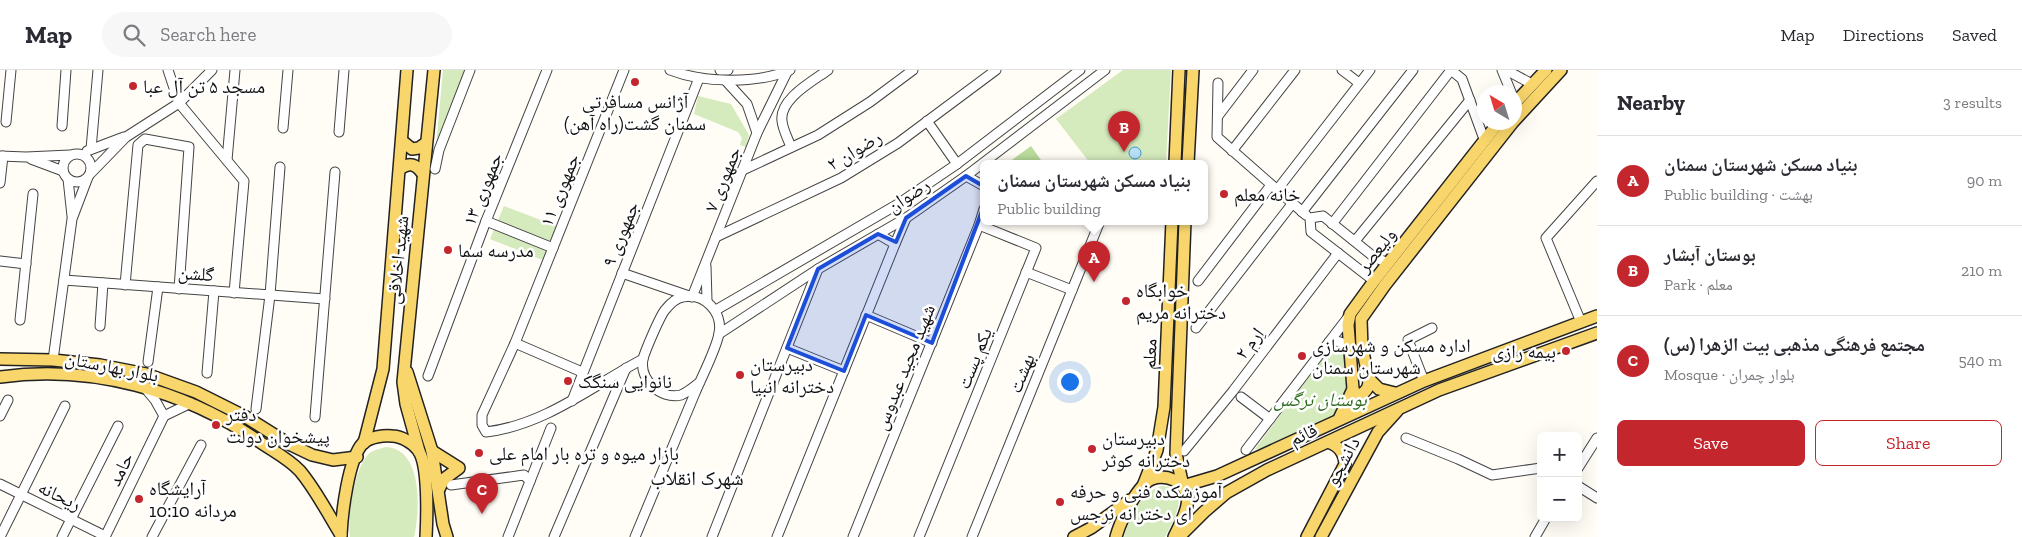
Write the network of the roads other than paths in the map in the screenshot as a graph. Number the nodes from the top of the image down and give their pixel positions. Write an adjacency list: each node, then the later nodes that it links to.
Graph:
1 (11, 70): 45 (street)
2 (66, 70): 46 (street)
3 (98, 70): 57 (street)
4 (168, 70): 42 (street)
5 (212, 70): 42 (street)
6 (235, 70): 62 (street)
7 (288, 70): 47 (street)
8 (344, 70): 50 (street)
9 (407, 70): 54 (main road, شهید اخلاقی)
10 (434, 70): 55 (main road, شهید اخلاقی)
11 (470, 70): 70 (street)
12 (546, 70): 87 (street, جمهوری ۱۳)
13 (624, 70): 98 (street, جمهوری ۱۱)
14 (670, 70): 34 (street)
15 (720, 70): 16 (street)
16 (728, 70)
17 (828, 70): 56 (street)
18 (913, 70): 56 (street)
19 (996, 70): 44 (street, رضوان ۲)
20 (1080, 70): 66 (street, رضوان)
21 (1105, 70): 63 (street, رضوان)
22 (1179, 70): 64 (main road)
23 (1193, 70): 65 (main road)
24 (1252, 70): 43 (street)
25 (1294, 70): 58 (street)
26 (1342, 70): 37 (street)
27 (1370, 70): 37 (street)
28 (1413, 70): 83 (street)
29 (1451, 70): 40 (street); 89 (street)
30 (1504, 70): 38 (street); 39 (street)
31 (1546, 70): 39 (main road, ولیعصر)
32 (1561, 70): 39 (main road, ولیعصر)
33 (789, 71): 35 (street); 51 (street, جمهوری ۷)
34 (699, 78): 35 (street); 106 (street, جمهوری ۹)
35 (726, 81): 51 (street)
36 (1218, 83): 43 (street)
37 (1360, 83): 80 (street)
38 (1509, 85)
39 (1537, 88): 41 (main road, ولیعصر)
40 (1470, 100): 53 (street); 96 (street)
41 (1522, 101)
42 (179, 103): 52 (street); 62 (street)
43 (1218, 116): 58 (street)
44 (927, 121): 66 (street); 95 (street, رضوان ۲)
45 (6, 122)
46 (62, 126)
47 (283, 128)
48 (1492, 130): 53 (main road, ولیعصر)
49 (1508, 130): 148 (main road, ولیعصر)
50 (339, 132)
51 (757, 133): 71 (street, جمهوری ۷)
52 (126, 137): 57 (street); 75 (street)
53 (1484, 140): 101 (main road, ولیعصر)
54 (402, 141): 55 (main road); 69 (main road, شهید اخلاقی)
55 (426, 143): 73 (main road, شهید اخلاقی)
56 (791, 147): 71 (street)
57 (91, 149): 59 (street)
58 (1232, 151): 80 (street)
59 (74, 154): 61 (street); 74 (street); 75 (street)
60 (1, 156): 61 (street); 78 (street)
61 (26, 157): 74 (street)
62 (227, 160): 116 (street)
63 (987, 160)
64 (1175, 160)
65 (1188, 160)
66 (957, 164): 121 (street, رضوان)
67 (980, 165): 76 (street, رضوان)
68 (280, 168): 117 (street)
69 (400, 169): 73 (main road); 170 (main road, شهید اخلاقی)
70 (435, 169)
71 (743, 170): 95 (street, جمهوری ۷)
72 (336, 172): 119 (street)
73 (423, 174): 141 (main road, شهید اخلاقی)
74 (66, 175): 75 (street); 86 (street)
75 (89, 175): 86 (street)
76 (966, 176): 79 (street); 84 (street, رضوان)
77 (1597, 181): 126 (street)
78 (0, 183)
79 (980, 184)
80 (1274, 188): 82 (street); 108 (street)
81 (33, 194): 102 (street)
82 (1292, 204): 83 (street); 128 (street)
83 (1302, 212): 85 (street)
84 (906, 218): 94 (street, رضوان); 97 (street)
85 (1310, 218): 89 (street); 99 (street)
86 (72, 219): 107 (street)
87 (486, 221): 98 (street); 146 (street, جمهوری ۱۳)
88 (980, 222): 90 (street, شهید مجید عبدوس)
89 (1332, 224): 96 (street)
90 (979, 225): 105 (street, یکم پست); 134 (street, شهید مجید عبدوس)
91 (1098, 225): 114 (street, بهشت)
92 (1172, 225): 187 (main road, معلم)
93 (1186, 225): 184 (main road, معلم)
94 (878, 234): 97 (street); 104 (street, رضوان)
95 (716, 237): 103 (street, جمهوری ۷)
96 (1355, 241): 101 (street)
97 (895, 244): 123 (street)
98 (553, 248): 133 (street, جمهوری ۱۱)
99 (1338, 254): 109 (street); 176 (street, اِرم ۲)
100 (0, 262): 102 (street)
101 (1388, 263): 109 (main road, ولیعصر)
102 (26, 264): 125 (street)
103 (706, 264): 118 (street, جمهوری ۷); 120 (street)
104 (818, 269): 131 (street, رضوان); 136 (street)
105 (1026, 272): 114 (street); 208 (street, یکم پست)
106 (622, 273): 118 (street); 144 (street, جمهوری ۹)
107 (64, 280): 110 (street, گلشن); 139 (street)
108 (1198, 281)
109 (1374, 281): 122 (main road, ولیعصر)
110 (103, 283): 111 (street, گلشن); 127 (street)
111 (125, 285): 112 (street, گلشن); 113 (street)
112 (158, 287): 113 (street, گلشن); 140 (street)
113 (180, 289): 115 (street, گلشن)
114 (1072, 290): 209 (street, بهشت)
115 (214, 291): 116 (street, گلشن); 145 (street)
116 (234, 292): 117 (street, گلشن)
117 (270, 295): 119 (street, گلشن); 160 (street)
118 (692, 297): 120 (street); 138 (street)
119 (325, 299): 163 (street)
120 (707, 301): 121 (street)
121 (716, 310): 131 (street)
122 (1350, 314): 132 (street); 135 (main road)
123 (866, 316): 134 (street); 143 (street)
124 (1597, 316): 126 (main road, قائم)
125 (20, 320)
126 (1581, 322): 149 (main road, قائم)
127 (100, 326)
128 (1196, 328)
129 (1432, 328): 149 (street)
130 (1597, 332): 159 (main road, قائم)
131 (720, 334): 150 (street)
132 (1329, 342): 135 (street); 164 (street)
133 (515, 343): 144 (street); 156 (street, جمهوری ۱۱)
134 (932, 343): 207 (street, شهید مجید عبدوس)
135 (1349, 345): 152 (main road)
136 (787, 348): 143 (street); 205 (street)
137 (0, 359): 139 (main road, بلوار بهارستان)
138 (643, 359): 142 (street); 150 (street)
139 (53, 360): 177 (main road, بلوار بهارستان)
140 (148, 362)
141 (404, 364): 174 (main road, شهید اخلاقی); 175 (main road)
142 (626, 368): 156 (street); 203 (street)
143 (844, 371): 206 (street)
144 (582, 372): 156 (street, جمهوری ۹)
145 (208, 373)
146 (428, 376)
147 (0, 377): 151 (main road, بلوار بهارستان)
148 (1369, 379): 152 (main road); 153 (main road)
149 (1424, 381): 153 (main road, قائم)
150 (700, 382): 204 (street)
151 (143, 386): 157 (main road, بلوار بهارستان); 162 (street)
152 (1353, 389): 165 (main road)
153 (1395, 393): 165 (main road, قائم)
154 (1241, 397): 164 (street)
155 (8, 400): 161 (street)
156 (572, 401)
157 (191, 403): 162 (street); 195 (main road, بلوار بهارستان)
158 (65, 406): 188 (street)
159 (1401, 407): 171 (main road, قائم); 215 (main road, دانشجو)
160 (256, 409)
161 (0, 416)
162 (164, 416): 194 (street, حامد)
163 (315, 417)
164 (1270, 419): 173 (street)
165 (1339, 419): 180 (main road, قائم)
166 (118, 426): 191 (street)
167 (551, 428): 181 (street)
168 (1406, 438): 179 (street)
169 (1597, 438): 178 (street)
170 (364, 442): 174 (main road); 177 (main road, شهید اخلاقی)
171 (1328, 442): 189 (main road, قائم); 214 (main road, دانشجو)
172 (201, 445): 199 (street)
173 (1246, 450)
174 (419, 451): 193 (main road, شهید اخلاقی)
175 (432, 451): 185 (main road); 185 (main road)
176 (1184, 451)
177 (357, 456): 195 (main road, شهید اخلاقی)
178 (1582, 462)
179 (1537, 469)
180 (1217, 476): 184 (main road, قائم); 189 (main road)
181 (530, 481): 183 (street); 196 (street)
182 (0, 484): 188 (street, ریحانه)
183 (451, 485)
184 (1183, 486): 187 (main road); 212 (main road, معلم)
185 (439, 489): 202 (main road)
186 (1582, 489): 190 (street)
187 (1139, 491): 210 (main road); 211 (main road, معلم)
188 (21, 494): 191 (street, ریحانه); 197 (street)
189 (1226, 494): 213 (main road, قائم)
190 (1597, 498)
191 (71, 519): 194 (street, ریحانه); 198 (street)
192 (1544, 522): 216 (street)
193 (427, 523): 200 (main road, شهید اخلاقی); 201 (main road)
194 (105, 536)
195 (341, 536)
196 (511, 536)
197 (0, 537)
198 (62, 537)
199 (152, 537)
200 (426, 537)
201 (434, 537)
202 (447, 537)
203 (554, 537)
204 (635, 537)
205 (712, 537)
206 (776, 537)
207 (853, 537)
208 (919, 537)
209 (972, 537)
210 (1074, 537)
211 (1116, 537)
212 (1174, 537)
213 (1179, 537)
214 (1307, 537)
215 (1321, 537)
216 (1535, 537)

